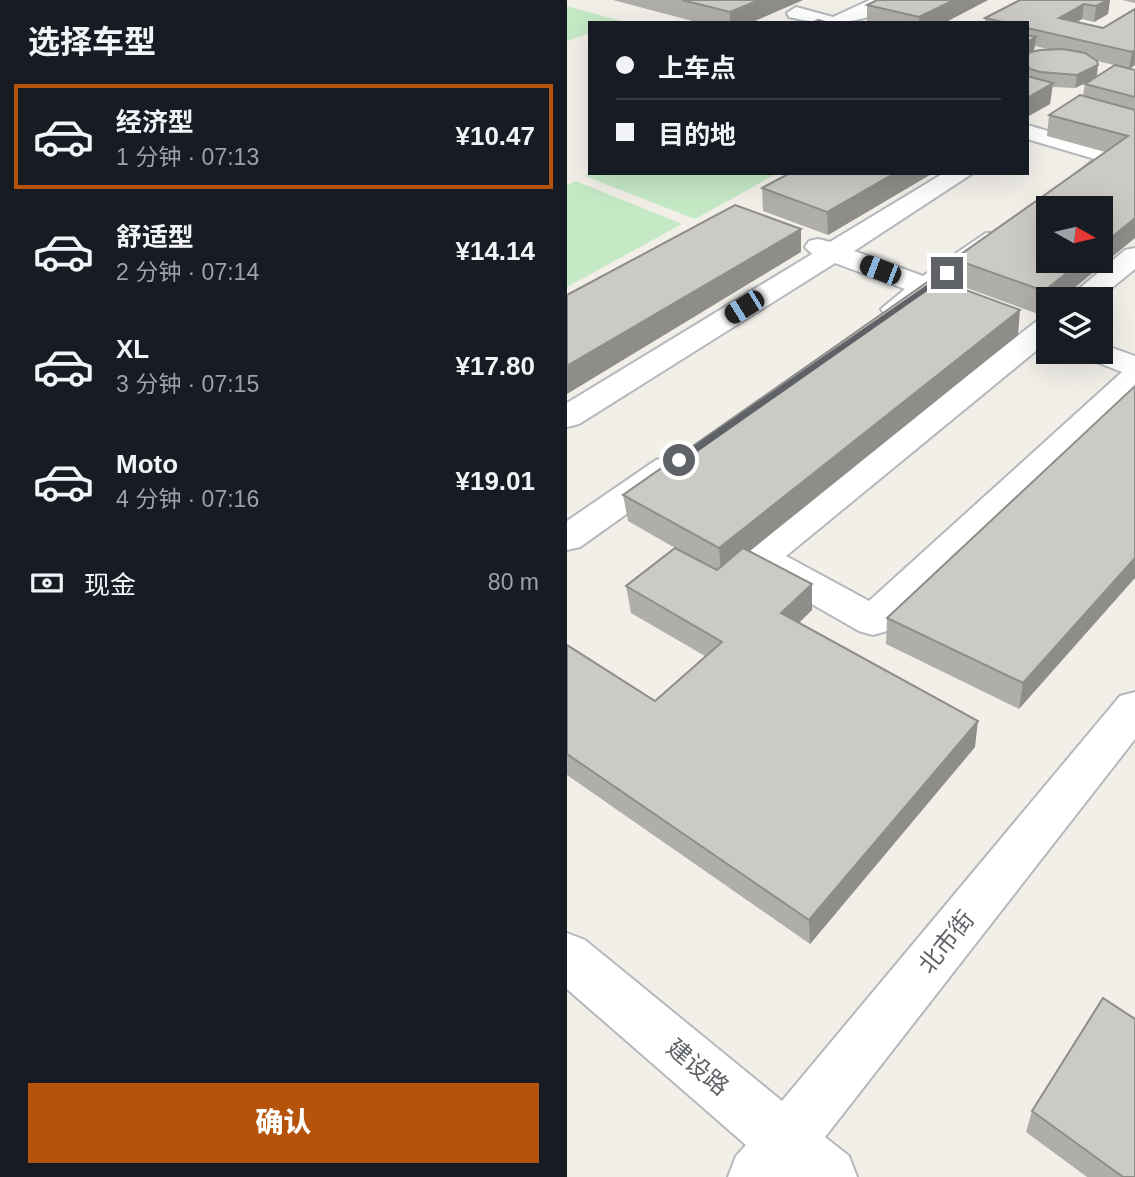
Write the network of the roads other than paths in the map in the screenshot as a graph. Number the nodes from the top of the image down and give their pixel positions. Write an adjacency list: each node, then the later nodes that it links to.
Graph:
1 (825, 0): 3 (street)
2 (885, 0): 4 (street)
3 (826, 21)
4 (838, 21)
5 (1029, 133): 7 (street)
6 (958, 175): 10 (street)
7 (1058, 195)
8 (1014, 226): 13 (street)
9 (794, 238): 10 (street)
10 (833, 253): 13 (street); 20 (street)
11 (1135, 256): 12 (street)
12 (1096, 287)
13 (926, 288): 14 (street); 15 (street)
14 (965, 302)
15 (870, 327)
16 (1036, 330): 19 (street)
17 (1113, 358): 18 (street)
18 (1135, 366)
19 (1135, 377)
20 (567, 417)
21 (691, 452): 22 (street)
22 (567, 538)
23 (1135, 708): 25 (street, 北市街)
24 (567, 957): 25 (street, 建设路)
25 (772, 1159): 26 (street, 建设路)
26 (828, 1177)

